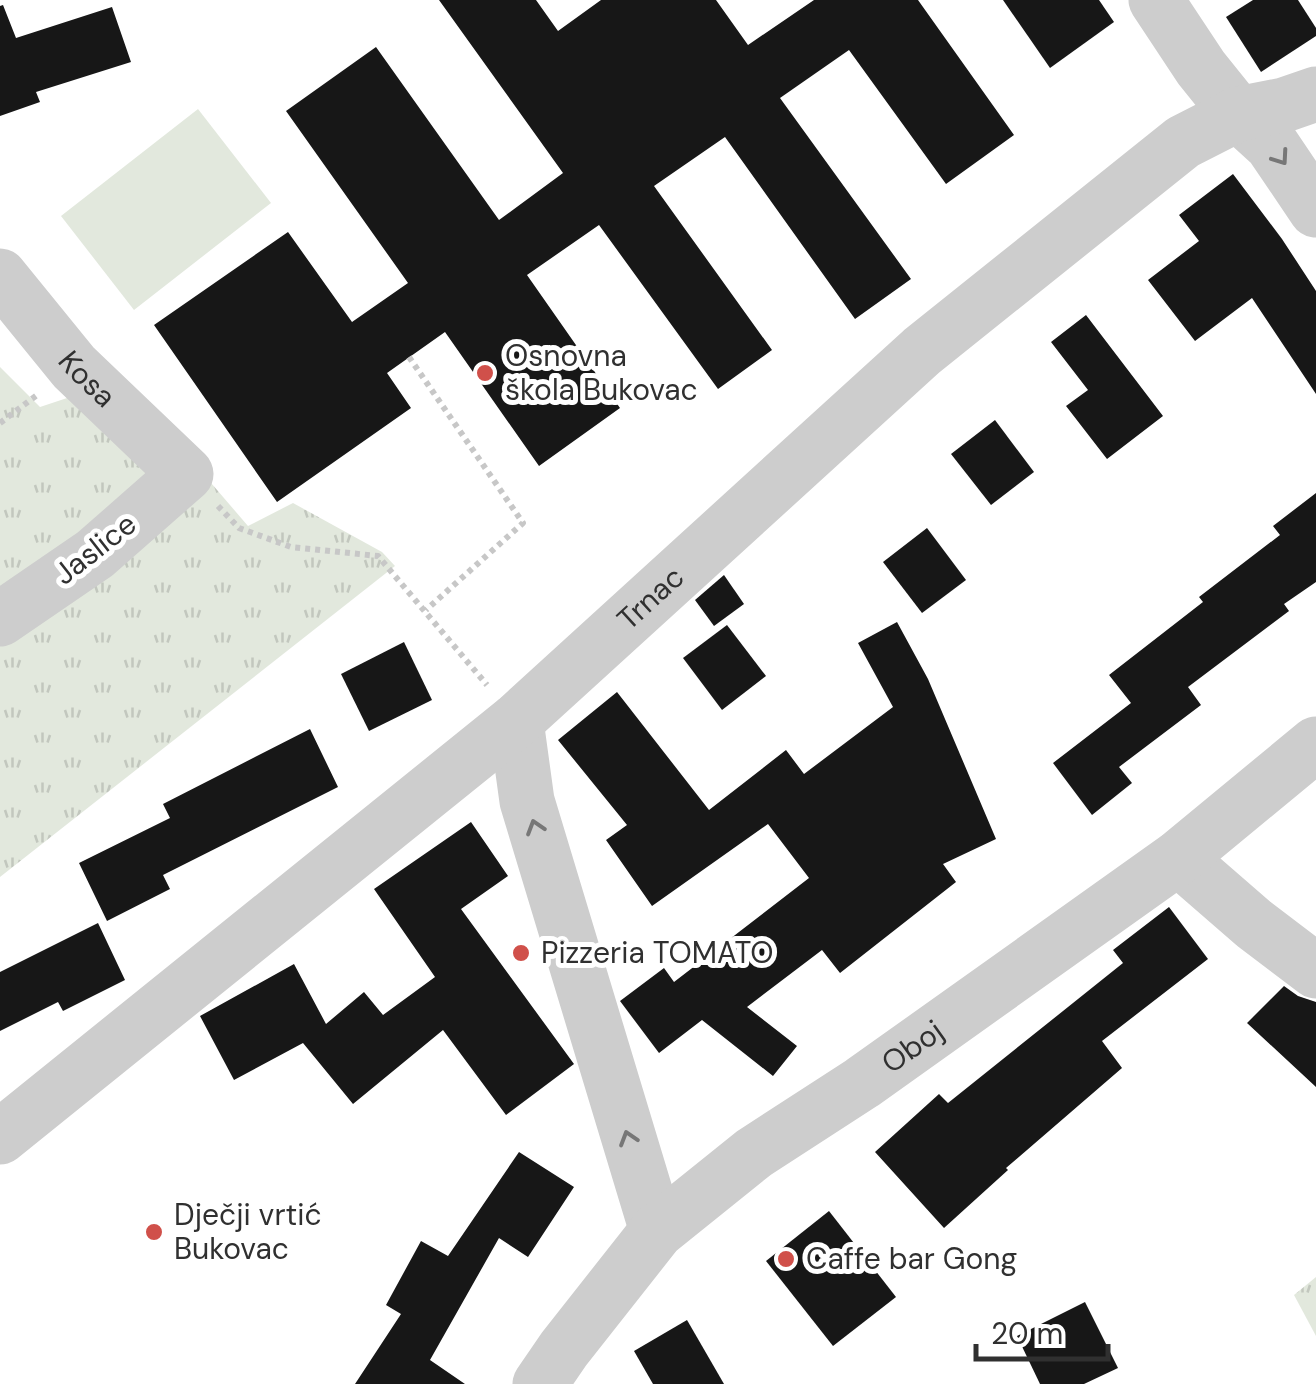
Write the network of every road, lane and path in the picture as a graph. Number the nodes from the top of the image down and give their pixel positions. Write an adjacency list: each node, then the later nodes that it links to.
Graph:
1 (1156, 0): 3 (street)
2 (1316, 94): 3 (street, Trnac)
3 (1238, 114): 4 (street, one-way to 4); 10 (street, Trnac)
4 (1316, 210)
5 (0, 276): 7 (street, Kosa)
6 (410, 357): 8 (path)
7 (186, 474): 8 (path); 9 (street, Jaslice)
8 (426, 610): 10 (path)
9 (0, 619)
10 (516, 721): 14 (street, Trnac); 15 (street, one-way to 10)
11 (1316, 744): 12 (street, Oboj)
12 (1178, 858): 13 (street); 15 (street, Oboj)
13 (1316, 972)
14 (0, 1136)
15 (657, 1231): 16 (street, Oboj)
16 (540, 1384)

